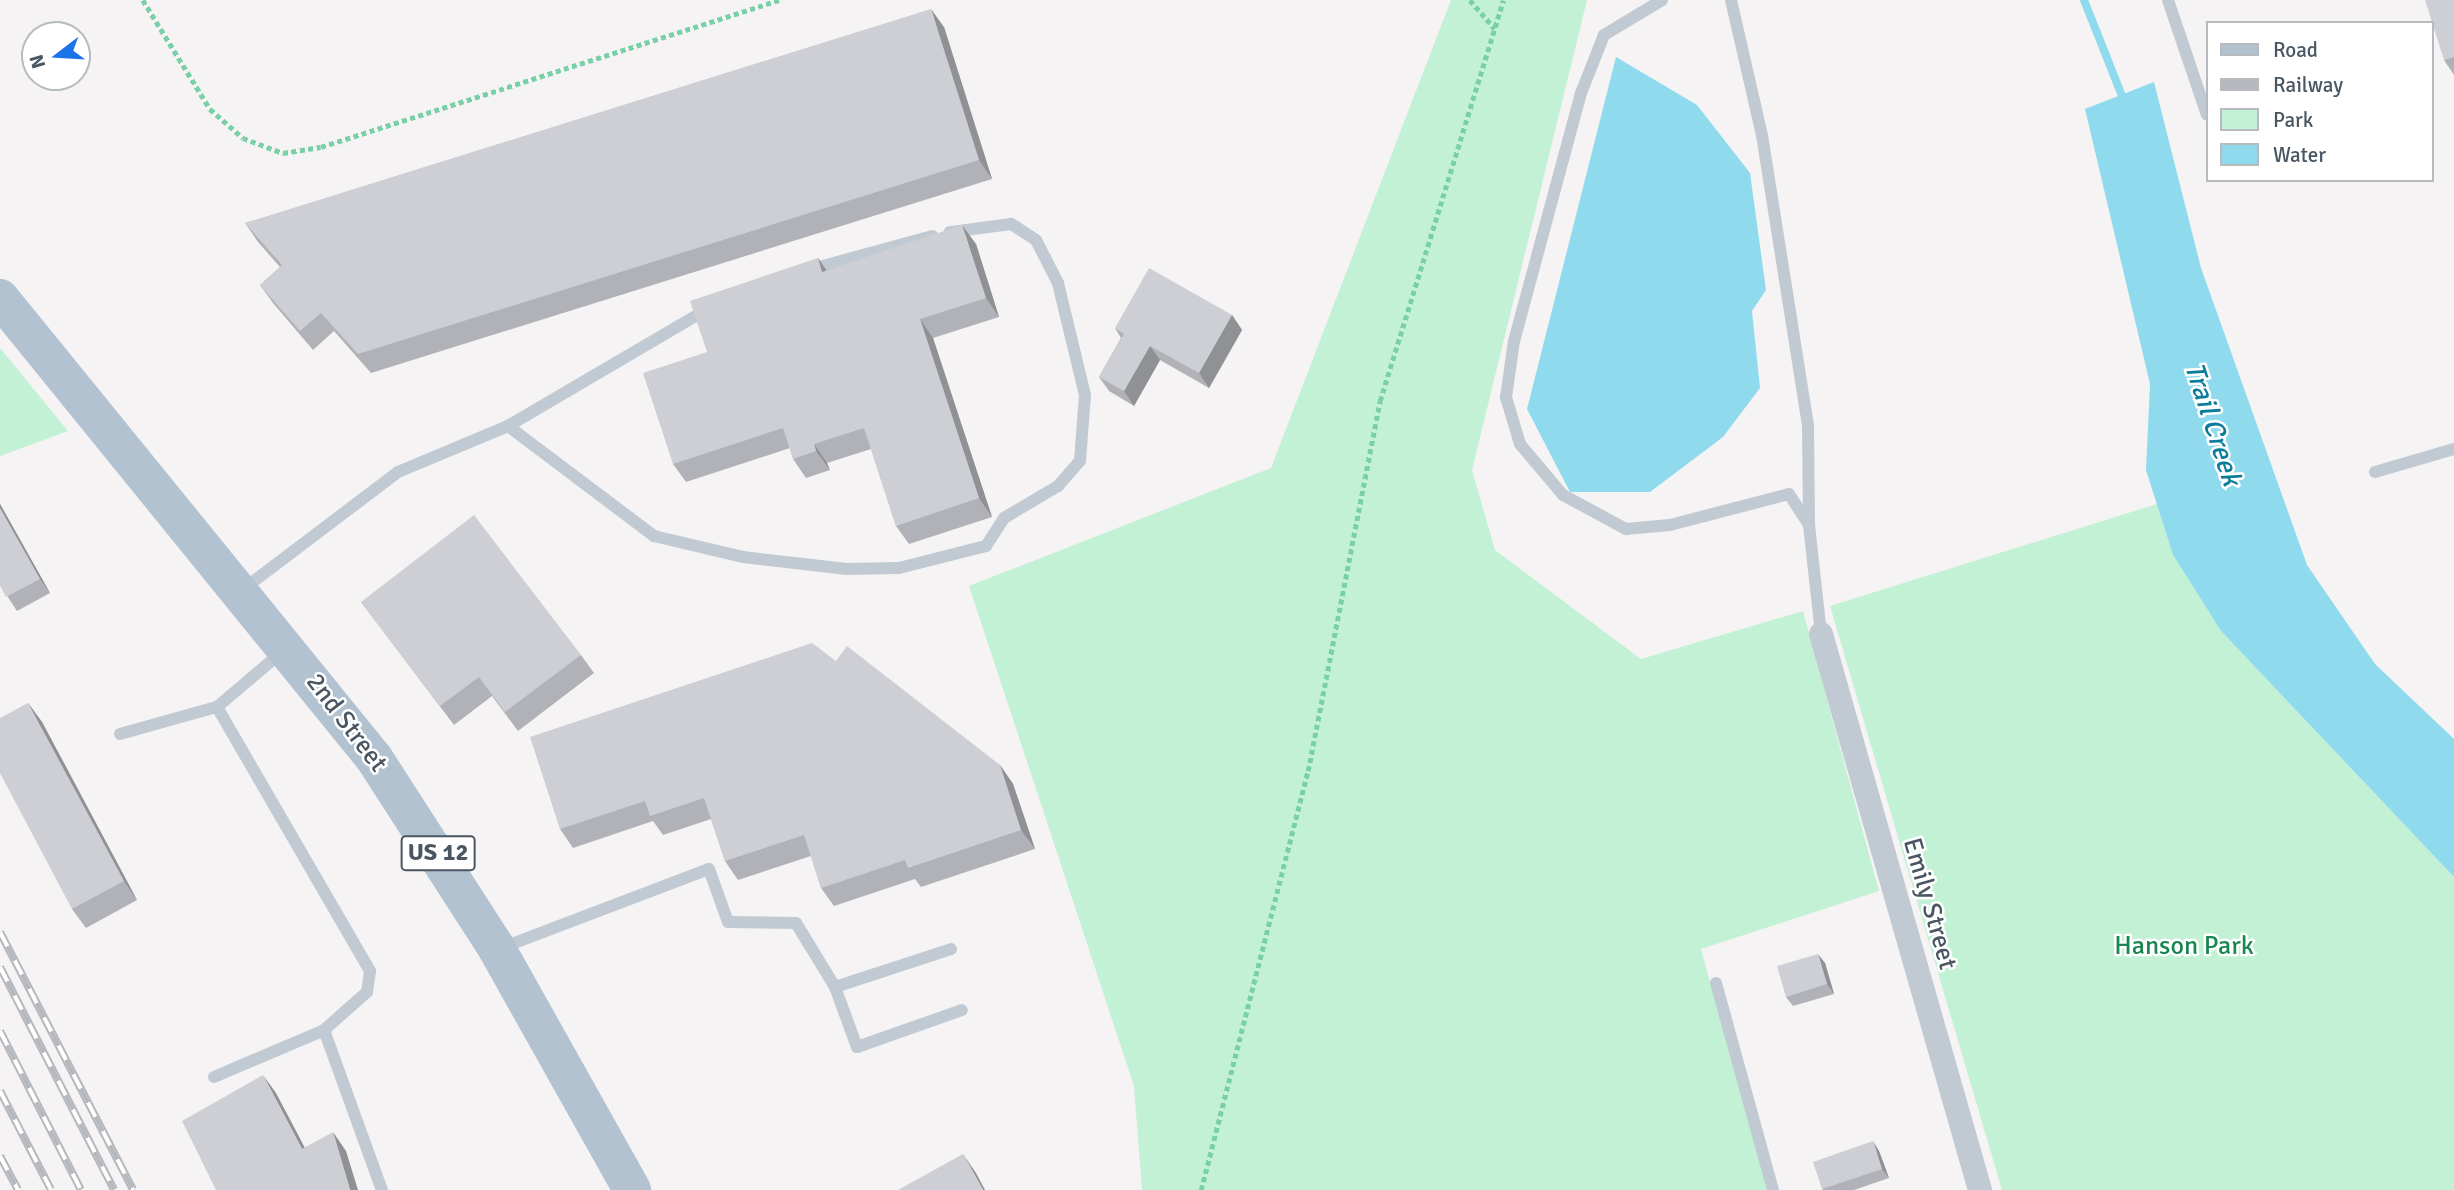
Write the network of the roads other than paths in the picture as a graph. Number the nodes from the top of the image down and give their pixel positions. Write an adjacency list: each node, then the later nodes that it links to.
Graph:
1 (1662, 0): 11 (lane)
2 (1731, 0): 11 (lane)
3 (2168, 0): 4 (lane)
4 (2206, 112)
5 (792, 276): 8 (lane)
6 (0, 298): 12 (main road, 2nd Street / US 12)
7 (728, 301): 8 (lane)
8 (508, 426): 12 (lane)
9 (2454, 449): 10 (lane)
10 (2375, 472)
11 (1809, 525): 13 (lane)
12 (242, 590): 14 (main road, 2nd Street / US 12)
13 (1821, 634): 27 (street, Emily Street)
14 (289, 647): 15 (lane); 18 (main road, 2nd Street / US 12)
15 (217, 707): 16 (lane); 22 (lane)
16 (120, 734)
17 (951, 948): 20 (lane)
18 (497, 949): 20 (lane); 25 (main road, 2nd Street / US 12)
19 (1716, 983): 26 (lane)
20 (835, 987): 21 (lane)
21 (962, 1010)
22 (324, 1030): 23 (lane); 24 (lane)
23 (214, 1077)
24 (382, 1190)
25 (632, 1190)
26 (1773, 1190)
27 (1980, 1190)

